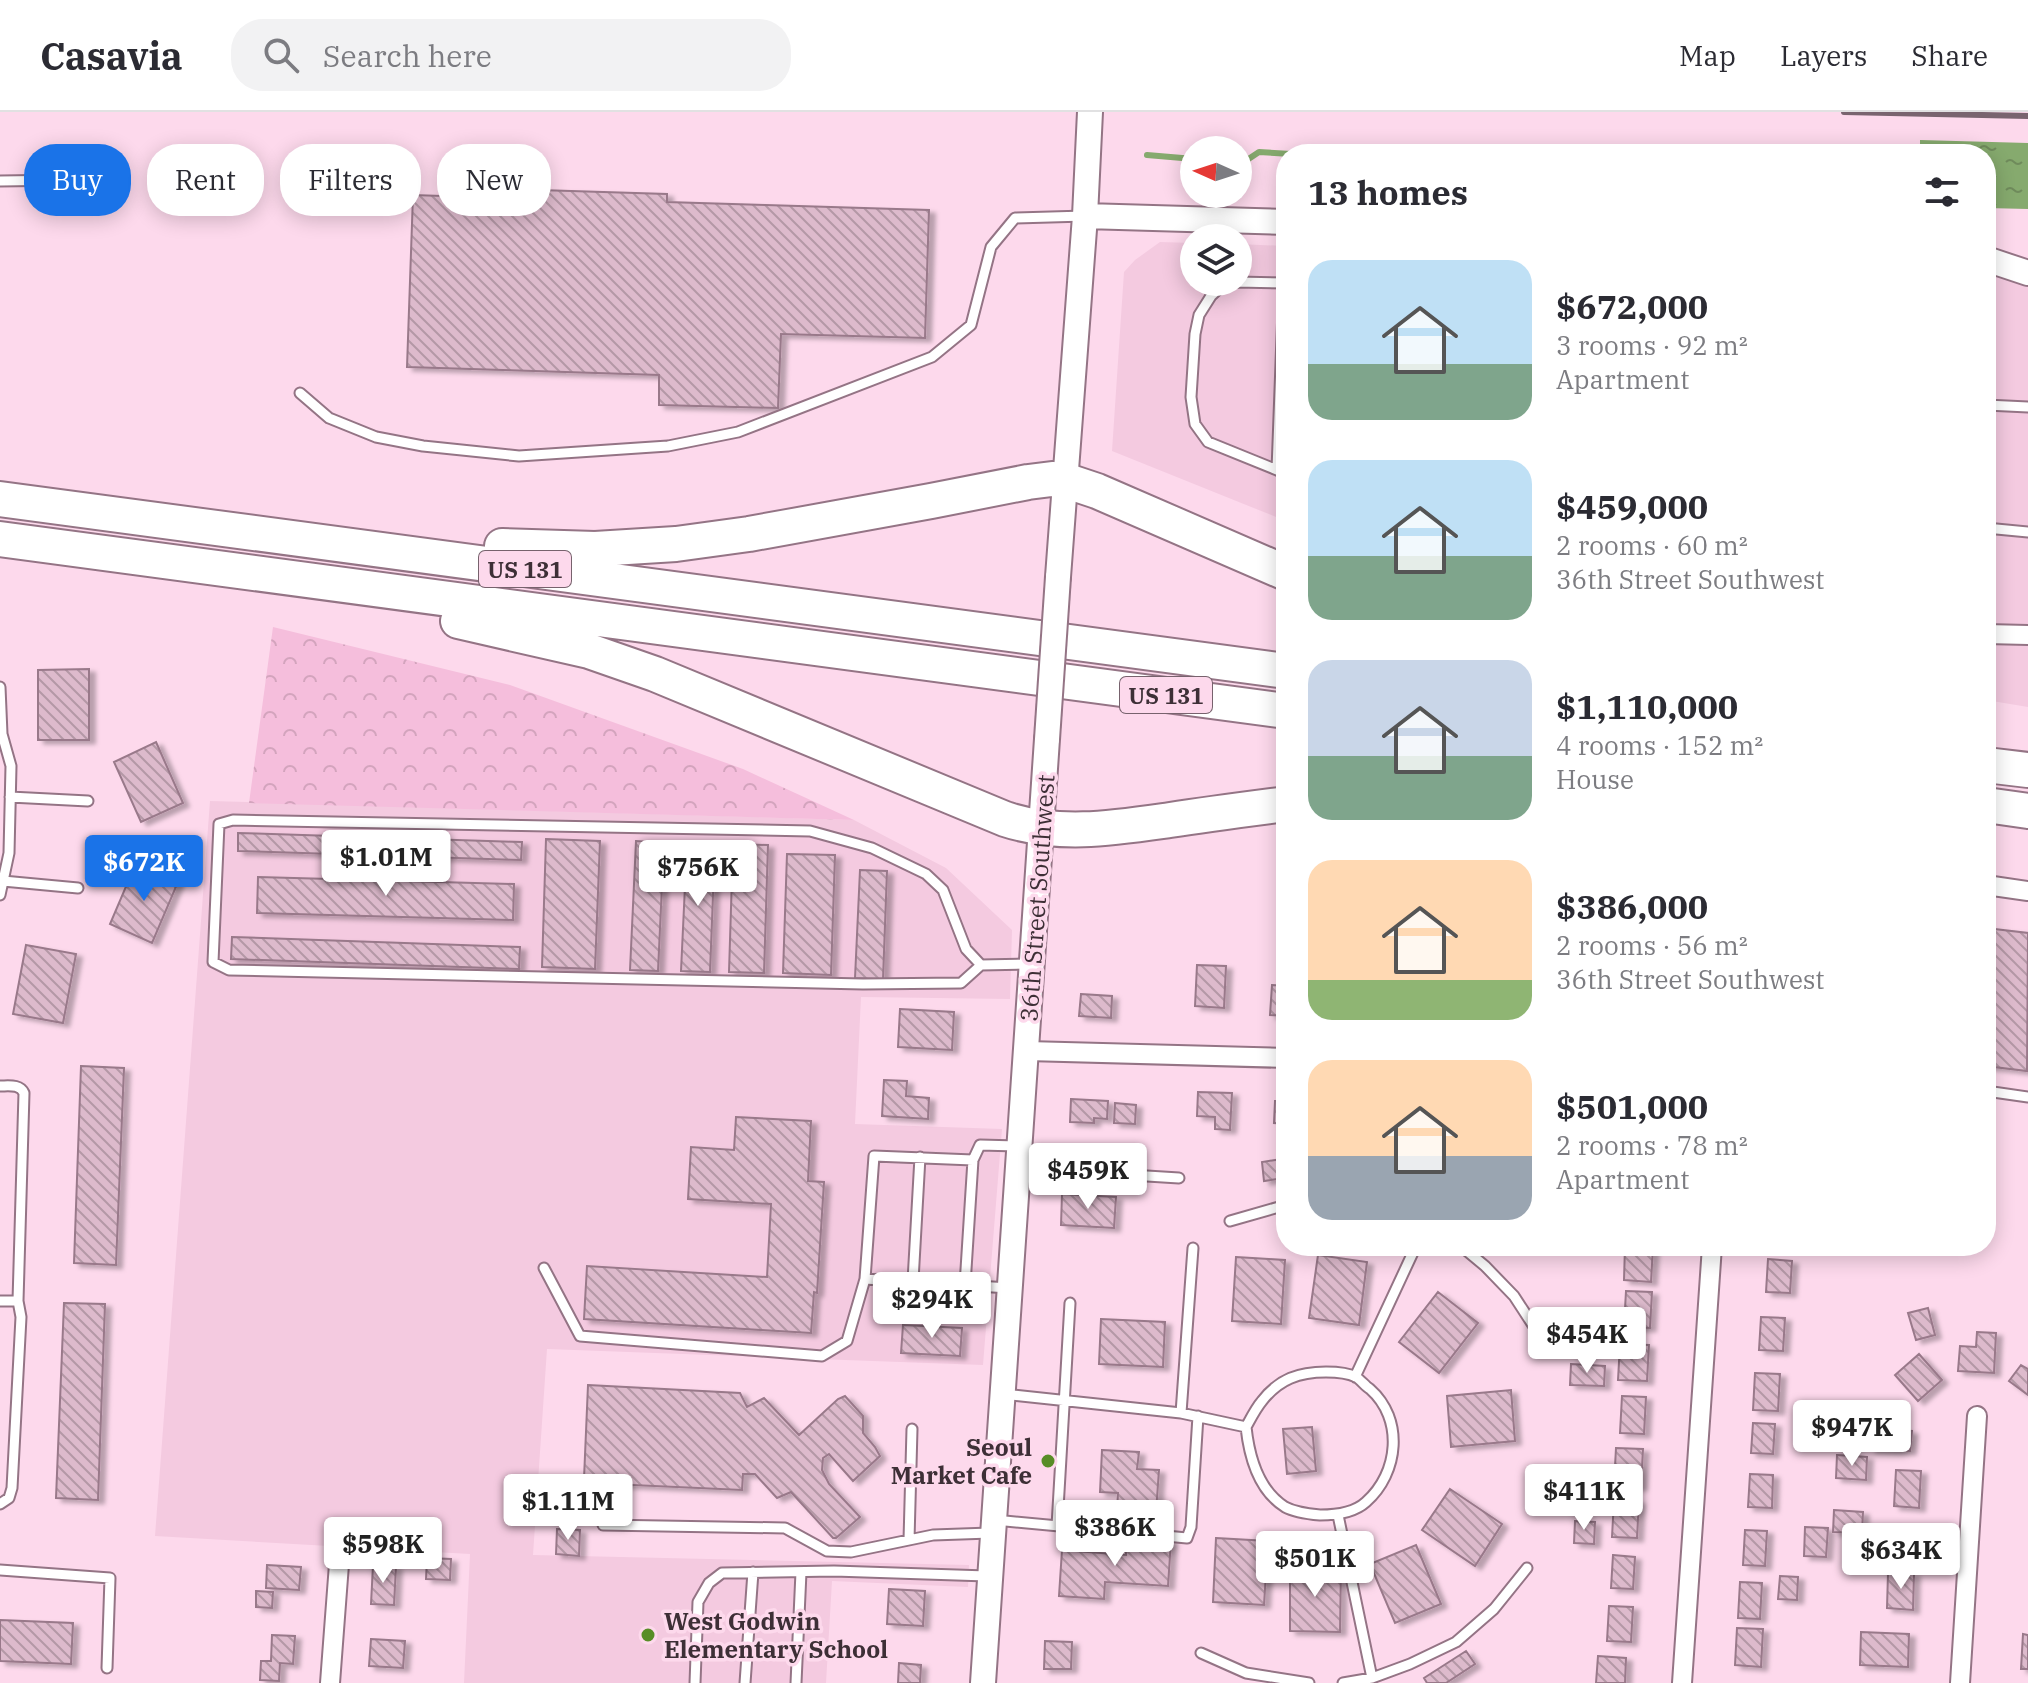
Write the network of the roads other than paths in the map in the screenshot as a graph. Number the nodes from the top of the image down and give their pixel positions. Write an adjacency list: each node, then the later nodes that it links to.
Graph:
1 (1090, 112): 4 (street, 36th Street Southwest)
2 (0, 181): 3 (lane)
3 (24, 181)
4 (1085, 216): 5 (street); 9 (lane); 13 (street, 36th Street Southwest)
5 (1276, 222)
6 (1996, 262): 7 (street)
7 (2028, 273)
8 (1276, 283): 12 (lane)
9 (300, 393)
10 (1996, 405): 11 (lane)
11 (2028, 407)
12 (1276, 470)
13 (1064, 480): 17 (highway); 19 (highway); 35 (street, 36th Street Southwest, bridge)
14 (0, 499): 17 (highway, US 131)
15 (1996, 529): 16 (lane)
16 (2028, 532)
17 (282, 536): 23 (highway, US 131)
18 (0, 539): 20 (highway, US 131)
19 (1276, 569)
20 (267, 576): 25 (highway, US 131); 35 (highway)
21 (1996, 634): 22 (street)
22 (2028, 635)
23 (1276, 670)
24 (0, 687): 26 (lane)
25 (1276, 710)
26 (3, 748): 29 (lane)
27 (1996, 766): 28 (highway)
28 (2028, 770)
29 (10, 797): 30 (lane); 36 (lane)
30 (88, 801)
31 (1276, 805): 35 (highway)
32 (1996, 807): 34 (highway)
33 (1996, 813): 34 (highway)
34 (2028, 813)
35 (1041, 829): 41 (street, 36th Street Southwest)
36 (3, 881): 38 (lane); 40 (lane)
37 (1996, 886): 39 (street)
38 (78, 888)
39 (2028, 891)
40 (0, 895)
41 (1032, 964): 42 (lane); 43 (street, 36th Street Southwest)
42 (981, 965): 42 (lane)
43 (1027, 1051): 44 (street); 49 (street, 36th Street Southwest)
44 (1276, 1058)
45 (0, 1086): 64 (lane)
46 (1996, 1092): 47 (lane)
47 (2028, 1097)
48 (920, 1157): 50 (lane); 59 (lane); 60 (lane)
49 (1020, 1157): 50 (lane); 51 (lane); 62 (street, 36th Street Southwest)
50 (973, 1160): 61 (lane)
51 (1179, 1178)
52 (1276, 1207): 53 (lane)
53 (1230, 1221)
54 (1193, 1248): 70 (lane)
55 (1411, 1256): 67 (lane)
56 (1473, 1256): 66 (lane)
57 (1711, 1256): 97 (street)
58 (544, 1268): 59 (lane)
59 (865, 1279): 60 (lane)
60 (913, 1281): 61 (lane)
61 (965, 1285): 62 (lane)
62 (1011, 1288): 68 (street, 36th Street Southwest)
63 (0, 1301): 64 (lane)
64 (18, 1301): 75 (lane)
65 (1070, 1303): 69 (lane)
66 (1544, 1342)
67 (1355, 1377): 73 (lane); 76 (lane)
68 (1003, 1394): 69 (lane); 78 (street, 36th Street Southwest)
69 (1065, 1400): 70 (lane); 79 (lane)
70 (1181, 1413): 71 (lane)
71 (1198, 1416): 73 (lane); 79 (lane)
72 (1977, 1416): 98 (street)
73 (1246, 1427): 76 (lane)
74 (912, 1429): 80 (lane)
75 (0, 1504)
76 (1338, 1515): 89 (lane)
77 (603, 1525): 80 (lane)
78 (994, 1526): 79 (lane); 80 (lane); 86 (street, 36th Street Southwest)
79 (1057, 1526)
80 (909, 1540)
81 (340, 1551): 90 (street)
82 (1527, 1568): 89 (lane)
83 (0, 1570): 88 (lane)
84 (753, 1572): 85 (lane); 91 (lane); 92 (lane)
85 (805, 1572): 86 (lane); 93 (lane)
86 (991, 1576): 94 (street, 36th Street Southwest)
87 (1201, 1653): 95 (lane)
88 (107, 1668)
89 (1372, 1678): 96 (lane)
90 (330, 1683)
91 (695, 1683)
92 (745, 1683)
93 (796, 1683)
94 (983, 1683)
95 (1309, 1683)
96 (1343, 1683)
97 (1682, 1683)
98 (1960, 1683)

